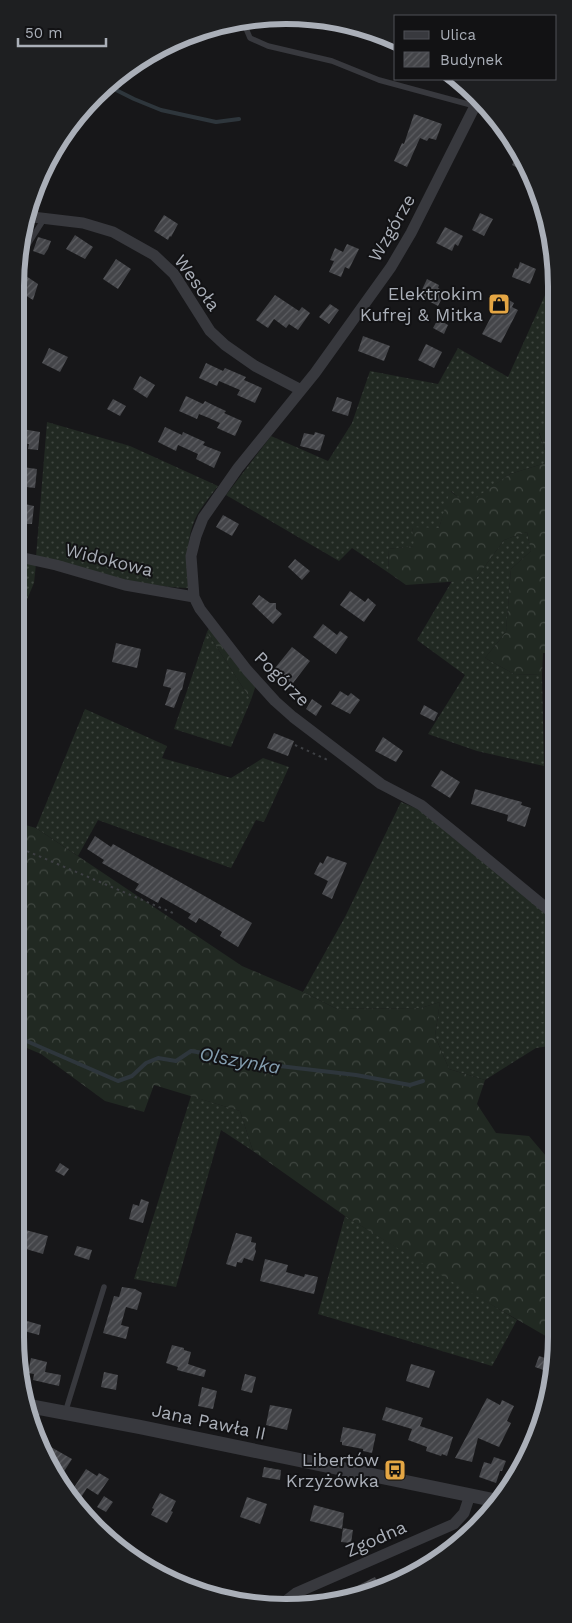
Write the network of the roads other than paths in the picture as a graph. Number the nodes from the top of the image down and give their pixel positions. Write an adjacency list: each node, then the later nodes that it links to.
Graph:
1 (245, 27): 2 (lane)
2 (470, 100)
3 (474, 104): 7 (street, Wzgórze)
4 (33, 217): 5 (street, Wesoła)
5 (44, 219): 6 (lane); 7 (street, Wesoła)
6 (27, 246)
7 (301, 390): 9 (street, Pogórze)
8 (24, 557): 9 (street, Widokowa)
9 (194, 597): 10 (street, Pogórze)
10 (548, 909)
11 (104, 1287): 13 (lane)
12 (34, 1407): 13 (street, Jana Pawła II)
13 (65, 1413): 14 (street, Jana Pawła II)
14 (470, 1496): 15 (street, Jana Pawła II); 16 (street, Zgodna)
15 (492, 1500)
16 (288, 1599)

